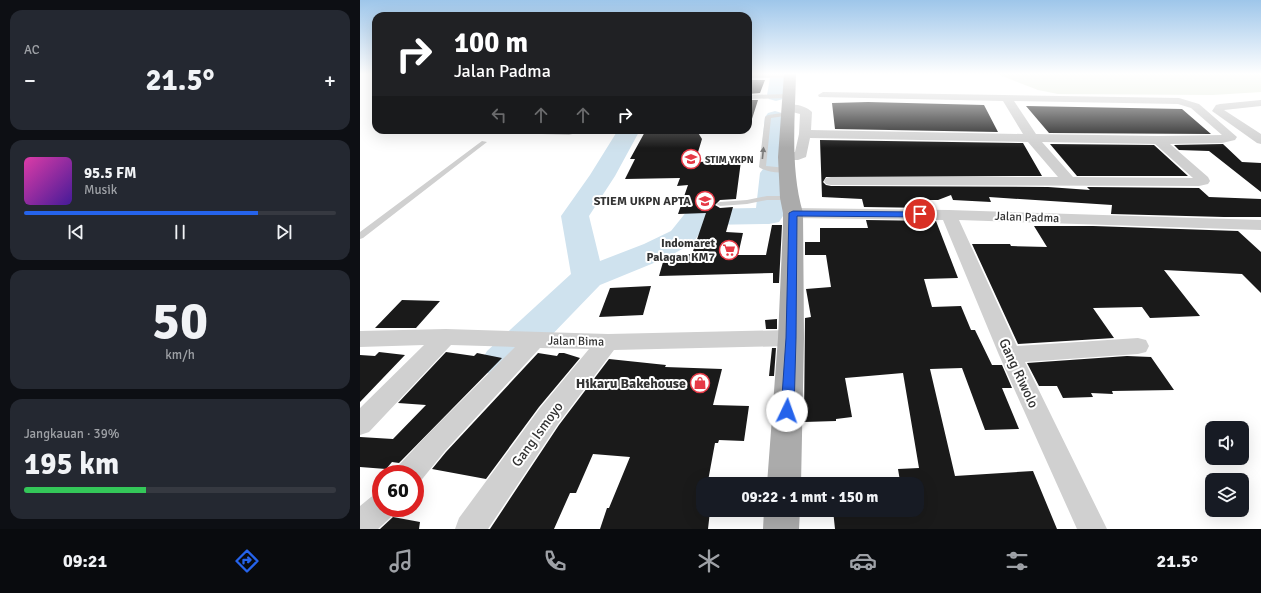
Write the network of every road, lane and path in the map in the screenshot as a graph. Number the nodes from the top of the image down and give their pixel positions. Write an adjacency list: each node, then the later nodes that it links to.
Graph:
1 (1006, 98): 7 (street)
2 (789, 99): 11 (main road)
3 (793, 99): 6 (street)
4 (1046, 99): 8 (street)
5 (1261, 104): 9 (street)
6 (805, 134): 7 (street); 11 (street)
7 (1032, 138): 8 (street); 13 (street)
8 (1158, 140): 13 (street)
9 (1261, 140)
10 (484, 142): 18 (lane)
11 (786, 163): 14 (main road)
12 (832, 181): 13 (street)
13 (1069, 182)
14 (787, 203): 15 (lane); 16 (street, Jalan Padma); 20 (main road)
15 (720, 204)
16 (949, 215): 17 (street, Jalan Padma); 25 (street, Gang Riwolo)
17 (1260, 226)
18 (360, 236)
19 (446, 337): 21 (street, Jalan Bima); 22 (street, Jalan Bima); 26 (street)
20 (791, 338): 23 (street, Jalan Bima); 28 (main road)
21 (360, 339)
22 (528, 340): 23 (street, Jalan Bima); 27 (street)
23 (608, 342): 32 (street, Gang Ismoyo)
24 (1138, 346): 25 (street)
25 (1010, 355): 34 (street, Gang Riwolo)
26 (360, 424)
27 (417, 465)
28 (784, 477)
29 (372, 515): 31 (street)
30 (782, 517): 33 (main road)
31 (360, 526)
32 (470, 529)
33 (781, 529)
34 (1092, 529)

